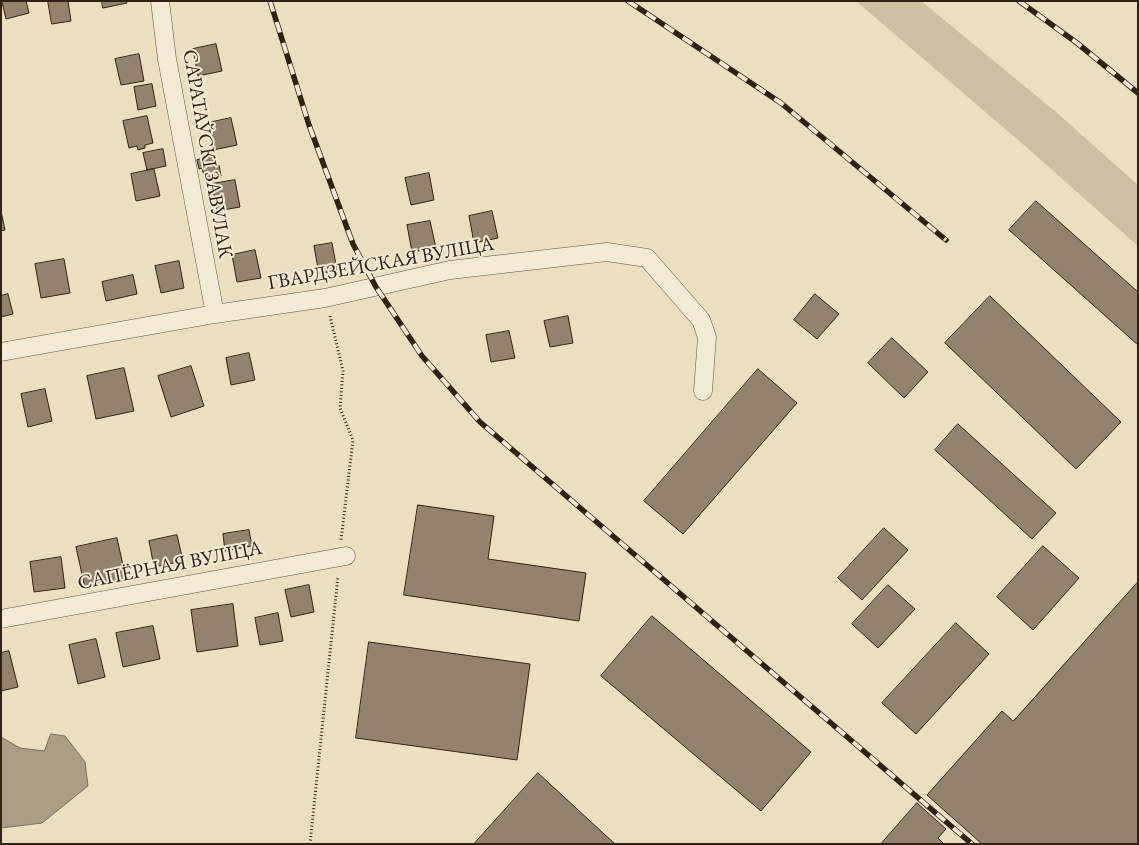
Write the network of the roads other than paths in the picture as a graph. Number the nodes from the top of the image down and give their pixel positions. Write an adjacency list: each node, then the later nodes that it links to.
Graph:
1 (160, 1): 2 (street, САРАТАЎСКІ ЗАВУЛАК)
2 (215, 314): 3 (street, ГВАРДЗЕЙСКАЯ ВУЛІЦА); 4 (street, ГВАРДЗЕЙСКАЯ ВУЛІЦА)
3 (1, 352)
4 (703, 391)
5 (343, 556): 6 (street, САПЁРНАЯ ВУЛІЦА)
6 (1, 619)

